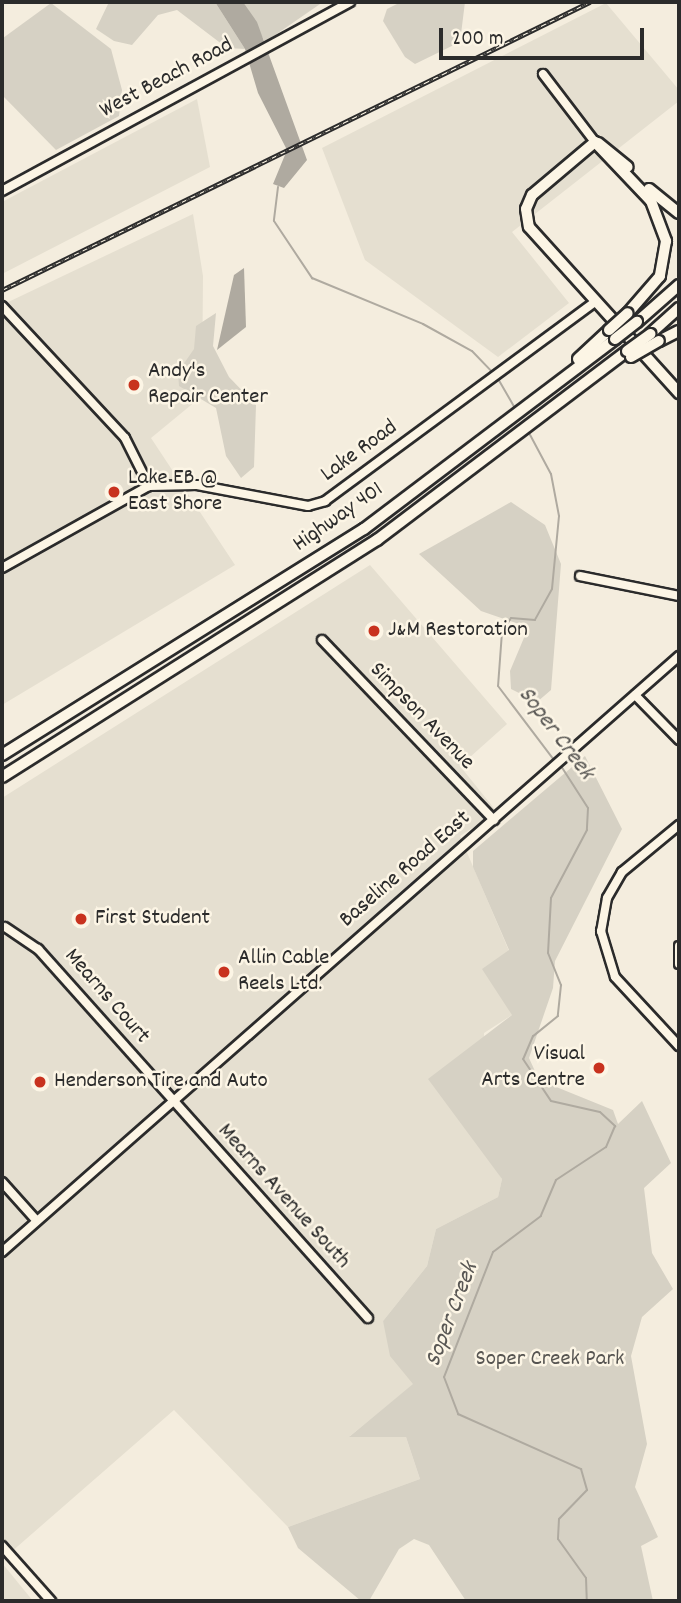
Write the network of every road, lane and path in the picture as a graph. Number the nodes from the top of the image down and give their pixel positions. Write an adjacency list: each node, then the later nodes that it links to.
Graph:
1 (350, 2): 4 (street, West Beach Road)
2 (543, 74): 3 (street)
3 (595, 142): 5 (highway); 7 (main road); 11 (highway, bridge)
4 (2, 191)
5 (679, 213)
6 (679, 285): 11 (highway, bridge)
7 (595, 302): 13 (main road); 14 (street, Lake Road)
8 (2, 306): 14 (street)
9 (679, 308): 12 (highway)
10 (679, 331): 12 (highway)
11 (612, 334): 22 (highway, Highway 401)
12 (655, 337): 23 (highway, Highway 401, bridge)
13 (679, 393)
14 (149, 486): 15 (street, Lake Road)
15 (2, 568)
16 (580, 576): 17 (street)
17 (679, 597)
18 (322, 640): 24 (street, Simpson Avenue)
19 (679, 656): 20 (street, Baseline Road East)
20 (635, 695): 21 (street); 24 (street, Baseline Road East)
21 (679, 740)
22 (2, 755)
23 (2, 777)
24 (494, 820): 30 (street, Baseline Road East)
25 (679, 825): 29 (street)
26 (5, 927): 30 (street, Mearns Court)
27 (679, 946): 28 (street)
28 (679, 964)
29 (679, 1046)
30 (171, 1100): 32 (street, Baseline Road East); 34 (street, Mearns Avenue South)
31 (2, 1182): 32 (street)
32 (37, 1221): 33 (street, Baseline Road East)
33 (2, 1252)
34 (368, 1318)
35 (2, 1546): 36 (street)
36 (51, 1601)

